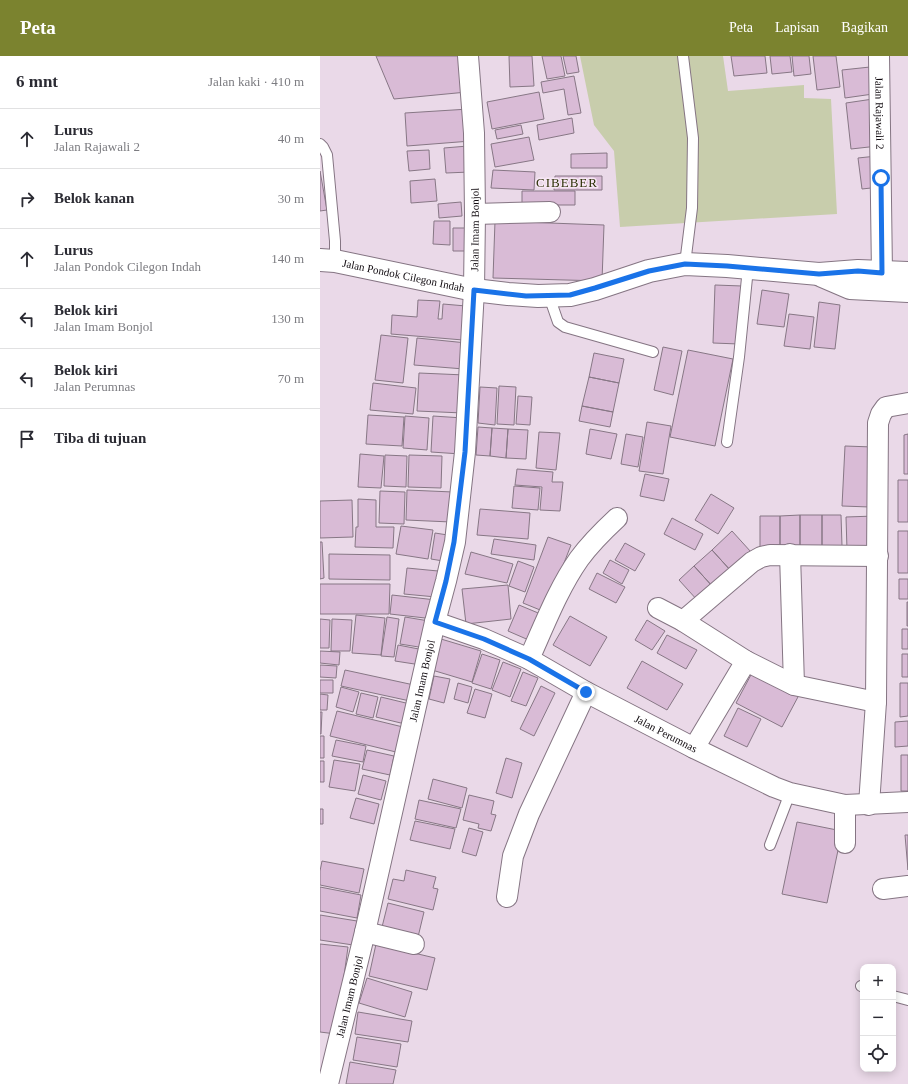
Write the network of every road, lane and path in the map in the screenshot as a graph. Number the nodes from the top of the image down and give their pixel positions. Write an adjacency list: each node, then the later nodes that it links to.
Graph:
1 (468, 56): 6 (street, Jalan Imam Bonjol)
2 (683, 56): 8 (lane)
3 (879, 56): 11 (street, Jalan Rajawali 2)
4 (320, 144): 7 (lane)
5 (550, 212): 6 (street)
6 (475, 214): 12 (street, Jalan Imam Bonjol)
7 (327, 260): 12 (street, Jalan Pondok Cilegon Indah)
8 (685, 264): 9 (street, Jalan Pondok Cilegon Indah); 14 (street, Jalan Pondok Cilegon Indah)
9 (748, 268): 11 (street, Jalan Pondok Cilegon Indah); 17 (lane)
10 (908, 273): 11 (street)
11 (882, 282): 13 (street)
12 (474, 290): 14 (street, Jalan Pondok Cilegon Indah); 23 (street, Jalan Imam Bonjol)
13 (908, 290)
14 (549, 296): 15 (lane)
15 (653, 352)
16 (908, 403): 20 (street)
17 (727, 442)
18 (616, 518): 24 (street)
19 (790, 554): 20 (street); 22 (street); 26 (street)
20 (878, 556): 28 (street)
21 (658, 608): 22 (street)
22 (683, 621): 25 (street)
23 (435, 622): 24 (street, Jalan Perumnas); 39 (street, Jalan Imam Bonjol)
24 (529, 659): 27 (street, Jalan Perumnas)
25 (746, 661): 26 (street); 29 (street)
26 (794, 685): 28 (street)
27 (586, 692): 29 (street, Jalan Perumnas); 38 (street)
28 (876, 702): 33 (street)
29 (694, 748): 30 (street, Jalan Perumnas)
30 (790, 793): 32 (street, Jalan Perumnas); 35 (lane)
31 (908, 802): 33 (street, Jalan Perumnas)
32 (845, 805): 33 (street, Jalan Perumnas); 34 (street)
33 (869, 805)
34 (844, 843)
35 (770, 845)
36 (908, 886): 37 (street)
37 (883, 889)
38 (507, 897)
39 (365, 932): 40 (street); 43 (street, Jalan Imam Bonjol)
40 (414, 944)
41 (896, 997): 42 (lane)
42 (908, 1000)
43 (328, 1084)

